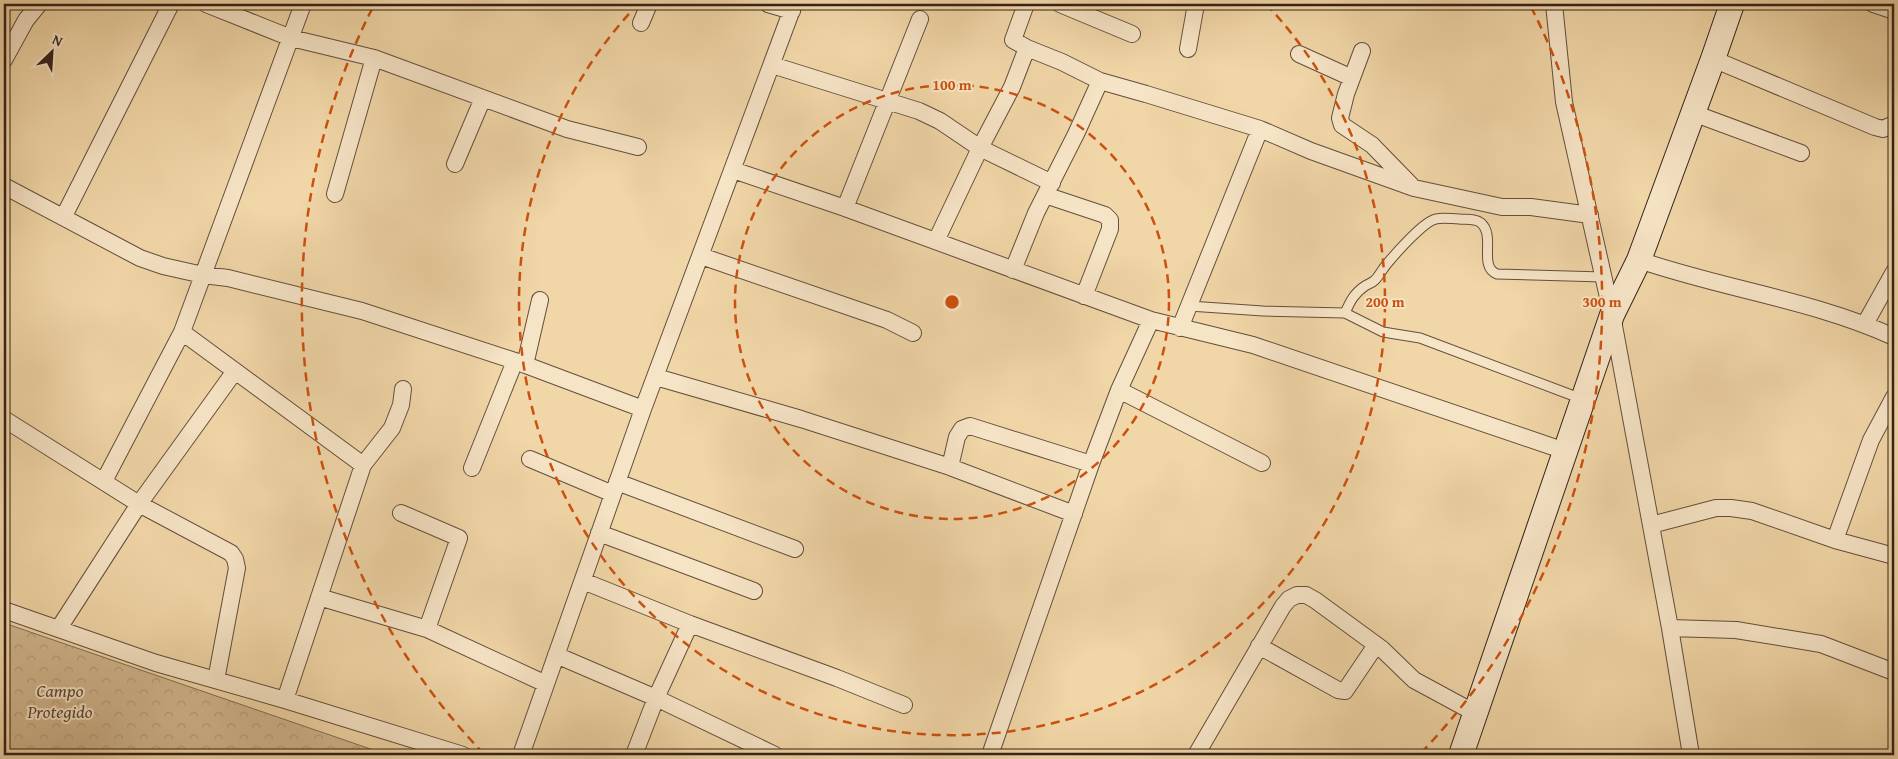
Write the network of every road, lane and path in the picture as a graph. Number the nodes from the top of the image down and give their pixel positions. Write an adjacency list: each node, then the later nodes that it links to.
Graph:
1 (39, 4): 25 (street)
2 (171, 4): 45 (street)
3 (206, 4): 18 (street)
4 (303, 4): 18 (street)
5 (649, 4): 16 (street)
6 (768, 4): 13 (street)
7 (1026, 4): 19 (street)
8 (1060, 4): 17 (street)
9 (1196, 4): 20 (street)
10 (1554, 4): 44 (street)
11 (1732, 4): 24 (street)
12 (1873, 4): 14 (street)
13 (793, 7): 26 (street)
14 (1894, 11)
15 (920, 19): 30 (street)
16 (641, 23)
17 (1132, 34)
18 (291, 38): 23 (street); 51 (street)
19 (1027, 48): 28 (street); 35 (street)
20 (1188, 49)
21 (1362, 51): 27 (street)
22 (1299, 54): 27 (street)
23 (374, 58): 29 (street); 42 (street)
24 (1713, 59): 31 (street); 32 (street)
25 (4, 60)
26 (772, 65): 30 (street); 38 (street)
27 (1352, 78): 40 (street)
28 (1100, 82): 33 (street); 41 (street)
29 (483, 98): 34 (street); 37 (street)
30 (888, 101): 35 (street); 43 (street)
31 (1694, 113): 36 (street); 48 (street)
32 (1894, 124)
33 (1260, 129): 40 (street); 55 (street)
34 (638, 147)
35 (980, 148): 41 (street); 46 (street)
36 (1801, 153)
37 (454, 164)
38 (733, 170): 43 (street); 47 (street)
39 (4, 186): 45 (street)
40 (1414, 188): 44 (street)
41 (1049, 189): 49 (street); 53 (street)
42 (335, 194)
43 (845, 208): 46 (street)
44 (1590, 215): 52 (street)
45 (64, 216): 51 (street)
46 (936, 241): 49 (street)
47 (701, 256): 62 (street); 66 (street)
48 (1639, 260): 57 (street); 59 (street)
49 (1013, 270): 53 (street)
50 (1894, 272): 59 (street)
51 (203, 275): 61 (street); 64 (street)
52 (1604, 277): 56 (lane); 57 (street)
53 (1084, 296): 58 (street)
54 (540, 300): 64 (street)
55 (1189, 306): 56 (lane); 60 (street)
56 (1345, 313): 70 (lane)
57 (1612, 315): 70 (street); 85 (street)
58 (1151, 320): 60 (street); 68 (street)
59 (1866, 324): 63 (street)
60 (1180, 328): 73 (street)
61 (182, 332): 65 (street); 80 (street)
62 (913, 333)
63 (1894, 337)
64 (520, 363): 71 (street); 79 (street)
65 (235, 371): 77 (street); 82 (street)
66 (656, 377): 71 (street); 78 (street)
67 (403, 389): 77 (street)
68 (1119, 390): 75 (street); 76 (street)
69 (1894, 397): 87 (street)
70 (1582, 399): 73 (street)
71 (643, 409): 81 (street)
72 (4, 419): 80 (street)
73 (1565, 451): 107 (street)
74 (530, 459): 81 (street)
75 (1262, 463)
76 (1091, 464): 78 (street); 84 (street)
77 (363, 465): 92 (street)
78 (950, 467): 84 (street)
79 (472, 468)
80 (104, 481): 82 (street)
81 (615, 488): 86 (street); 88 (street)
82 (139, 504): 95 (street); 102 (street)
83 (401, 513): 97 (street)
84 (1074, 514): 112 (street)
85 (1651, 525): 87 (street); 96 (street)
86 (599, 533): 90 (street); 91 (street)
87 (1835, 540): 89 (street)
88 (795, 549)
89 (1894, 556)
90 (583, 581): 94 (street); 100 (street)
91 (754, 591)
92 (318, 597): 97 (street); 105 (street)
93 (4, 610): 95 (street)
94 (690, 624): 104 (street); 106 (street)
95 (59, 628): 102 (street)
96 (1670, 628): 101 (street); 115 (street)
97 (426, 629): 103 (street)
98 (1376, 644): 99 (street); 99 (street); 107 (street)
99 (1259, 646): 113 (street)
100 (556, 655): 103 (street); 104 (street)
101 (1894, 672)
102 (216, 680): 105 (street)
103 (546, 684): 109 (street)
104 (656, 698): 110 (street); 111 (street)
105 (285, 700): 108 (street)
106 (904, 705)
107 (1475, 713): 114 (street)
108 (463, 755)
109 (521, 755)
110 (634, 755)
111 (775, 755)
112 (990, 755)
113 (1196, 755)
114 (1461, 755)
115 (1690, 755)

